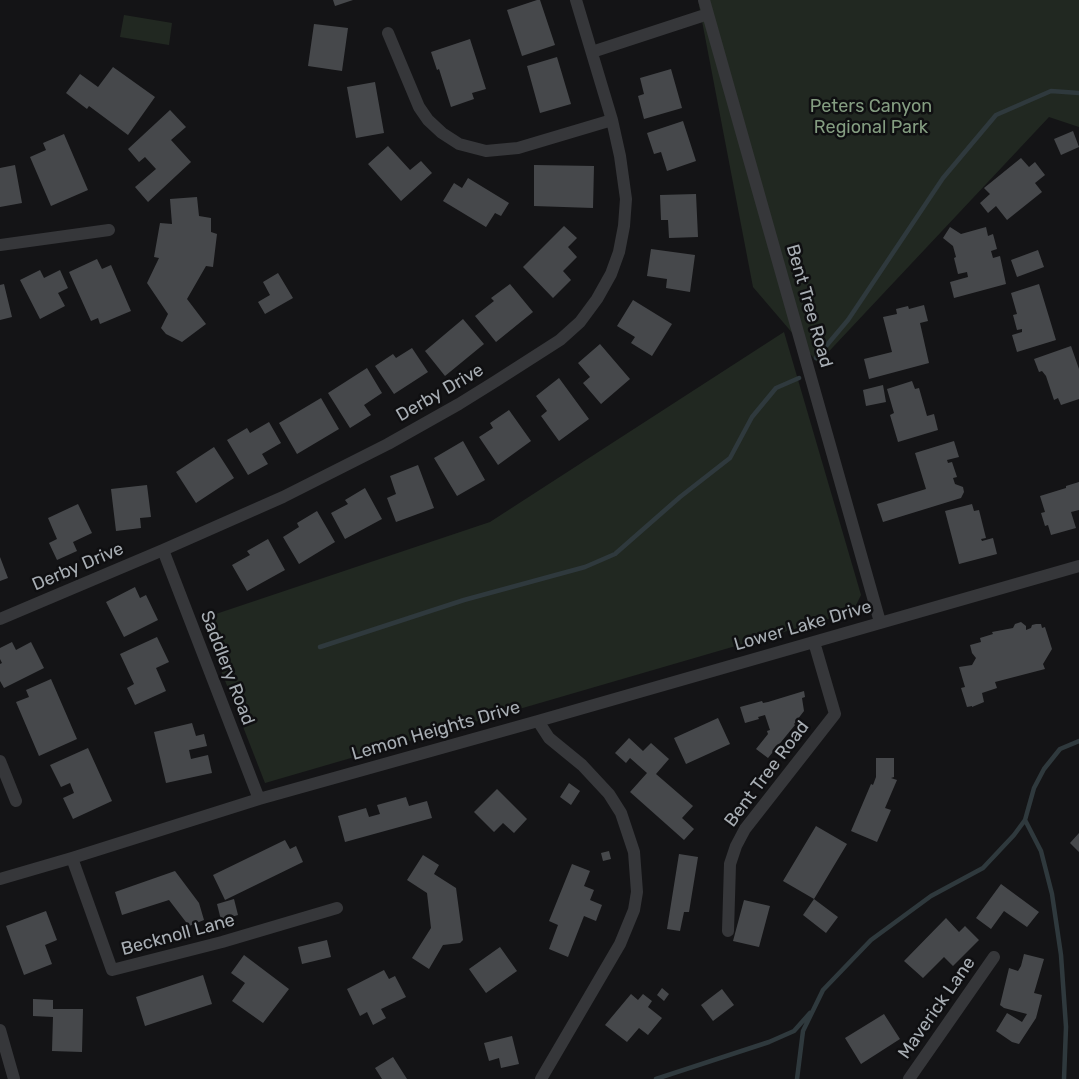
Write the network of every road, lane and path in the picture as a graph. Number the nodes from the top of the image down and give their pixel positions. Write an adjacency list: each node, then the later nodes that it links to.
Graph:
1 (576, 0): 5 (street, Derby Drive)
2 (704, 0): 3 (street, Bent Tree Road)
3 (708, 14): 5 (street); 12 (street, Bent Tree Road)
4 (388, 33): 6 (street)
5 (592, 52): 6 (street, Derby Drive)
6 (612, 120): 9 (street, Derby Drive)
7 (109, 230): 8 (street)
8 (0, 245)
9 (162, 550): 11 (street, Derby Drive); 16 (street, Saddlery Road)
10 (1079, 566): 12 (street, Lower Lake Drive)
11 (0, 619)
12 (880, 622): 13 (street, Lower Lake Drive)
13 (814, 642): 14 (street, Lower Lake Drive); 21 (street, Bent Tree Road)
14 (538, 721): 16 (street, Lemon Heights Drive); 25 (street, Lemon Heights Drive)
15 (0, 761): 17 (street)
16 (259, 799): 18 (street, Lemon Heights Drive)
17 (16, 801)
18 (72, 858): 19 (street, Lemon Heights Drive); 20 (street, Becknoll Lane)
19 (0, 879)
20 (337, 908)
21 (728, 931)
22 (994, 957): 26 (street, Maverick Lane)
23 (0, 1030): 24 (street)
24 (14, 1079)
25 (541, 1079)
26 (909, 1079)

